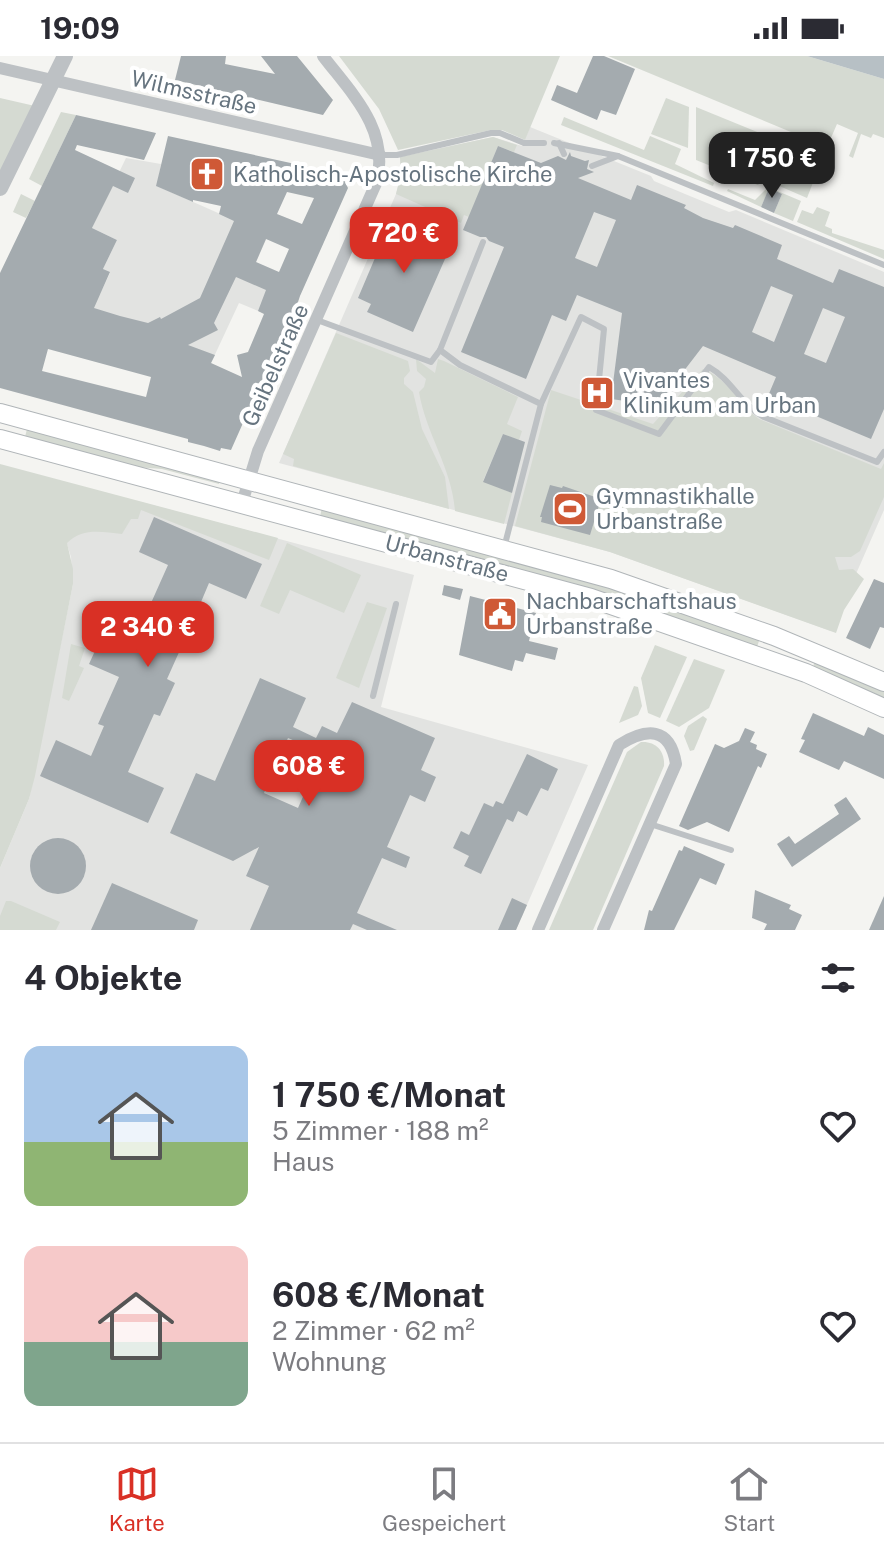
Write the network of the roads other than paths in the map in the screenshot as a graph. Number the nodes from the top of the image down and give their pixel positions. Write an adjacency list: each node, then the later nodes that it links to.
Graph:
1 (65, 56): 4 (street)
2 (323, 56): 7 (street)
3 (0, 68): 4 (street, Wilmsstraße)
4 (52, 81): 7 (street, Wilmsstraße); 10 (street)
5 (544, 143): 7 (lane)
6 (564, 154): 8 (lane)
7 (380, 155): 13 (street, Geibelstraße)
8 (618, 156): 9 (lane); 12 (lane)
9 (592, 166)
10 (0, 188)
11 (483, 242): 14 (lane)
12 (884, 265)
13 (317, 320): 14 (lane); 19 (street, Geibelstraße)
14 (440, 350): 15 (lane)
15 (541, 404): 18 (lane); 23 (lane)
16 (9, 416): 17 (lane); 19 (main road, Urbanstraße)
17 (5, 440): 21 (main road, Urbanstraße)
18 (884, 452)
19 (248, 481): 20 (main road, Urbanstraße); 21 (street, Geibelstraße)
20 (313, 498): 22 (lane); 23 (main road, Urbanstraße)
21 (242, 503): 22 (main road, Urbanstraße)
22 (307, 521): 26 (main road, Urbanstraße)
23 (503, 549): 25 (main road, Urbanstraße)
24 (396, 604): 28 (lane)
25 (774, 636): 26 (lane); 27 (main road, Urbanstraße)
26 (766, 659): 29 (main road, Urbanstraße)
27 (884, 682)
28 (373, 696)
29 (884, 708)
30 (650, 824): 31 (lane); 32 (street); 33 (street)
31 (731, 850)
32 (538, 930)
33 (603, 930)

